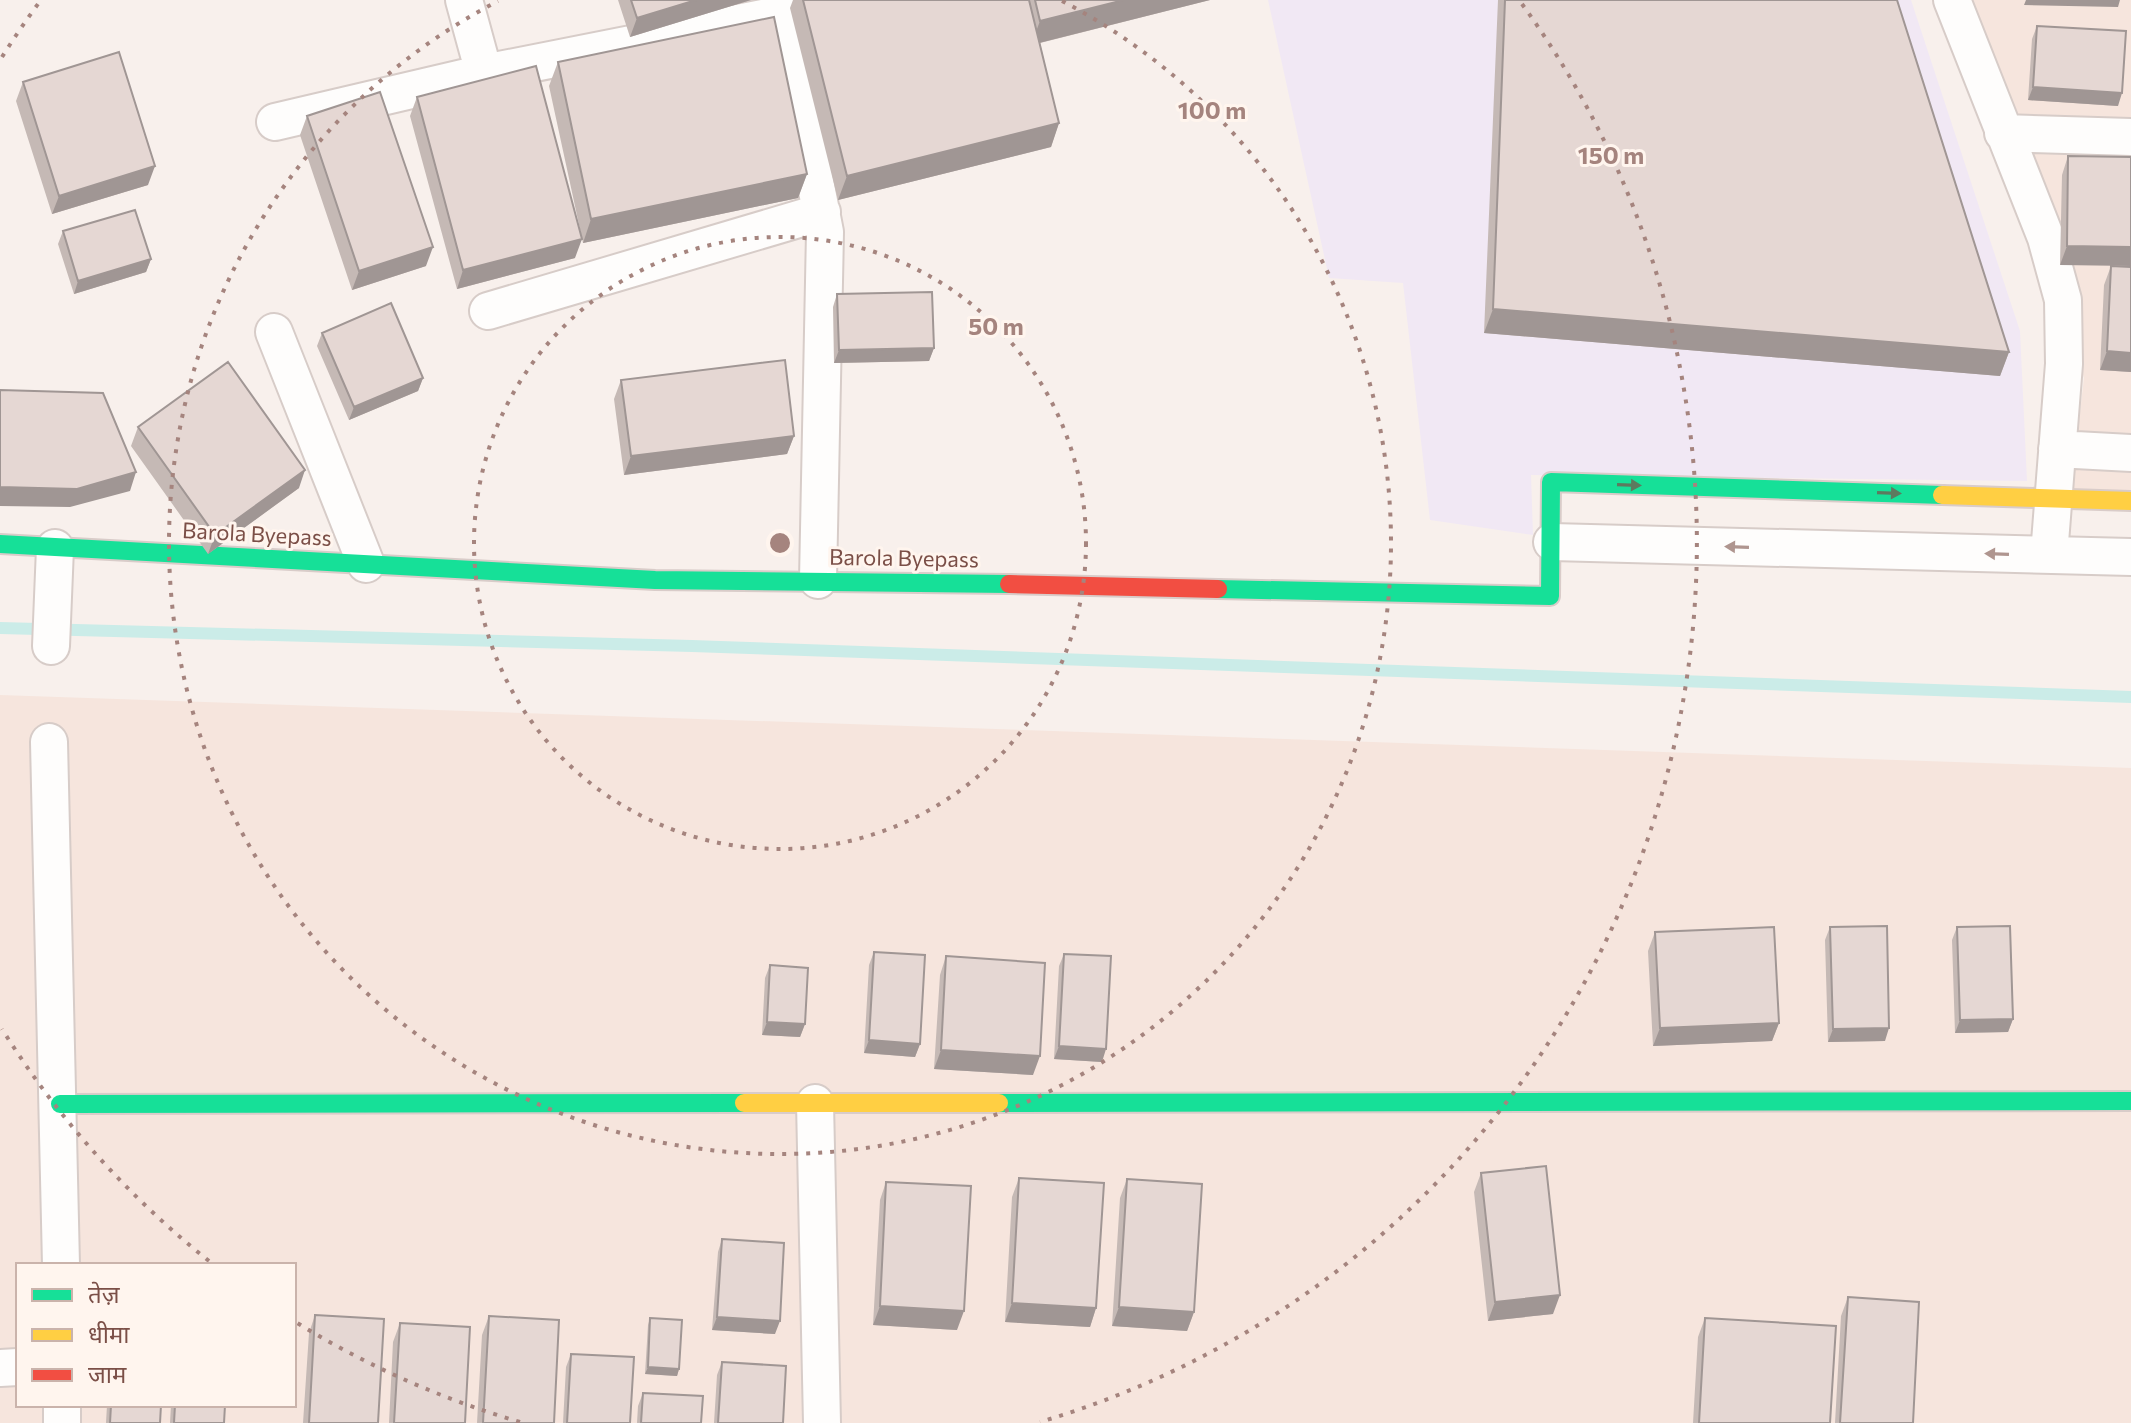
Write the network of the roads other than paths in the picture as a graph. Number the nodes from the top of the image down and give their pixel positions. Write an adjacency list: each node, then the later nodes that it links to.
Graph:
1 (464, 0): 4 (street)
2 (1952, 0): 6 (street)
3 (782, 7): 4 (street); 8 (street)
4 (484, 73): 5 (street)
5 (275, 122)
6 (2003, 133): 7 (street); 11 (street)
7 (2131, 137)
8 (822, 212): 9 (street); 21 (street)
9 (488, 311)
10 (274, 332): 20 (street)
11 (2057, 449): 12 (street); 13 (street)
12 (2131, 453)
13 (2053, 499): 14 (street); 15 (street, Barola Byepass, one-way to 13); 18 (street)
14 (2131, 501)
15 (1552, 542): 18 (street, one-way to 15); 21 (street, Barola Byepass)
16 (0, 544): 17 (street, Barola Byepass)
17 (55, 548): 20 (street, Barola Byepass); 22 (street)
18 (2049, 555): 19 (street)
19 (2131, 557)
20 (366, 564): 21 (street, Barola Byepass)
21 (818, 580)
22 (51, 646)
23 (49, 742): 26 (street)
24 (2131, 1101): 25 (street)
25 (815, 1103): 26 (street); 28 (street)
26 (60, 1104): 27 (street)
27 (61, 1263)
28 (822, 1423)

